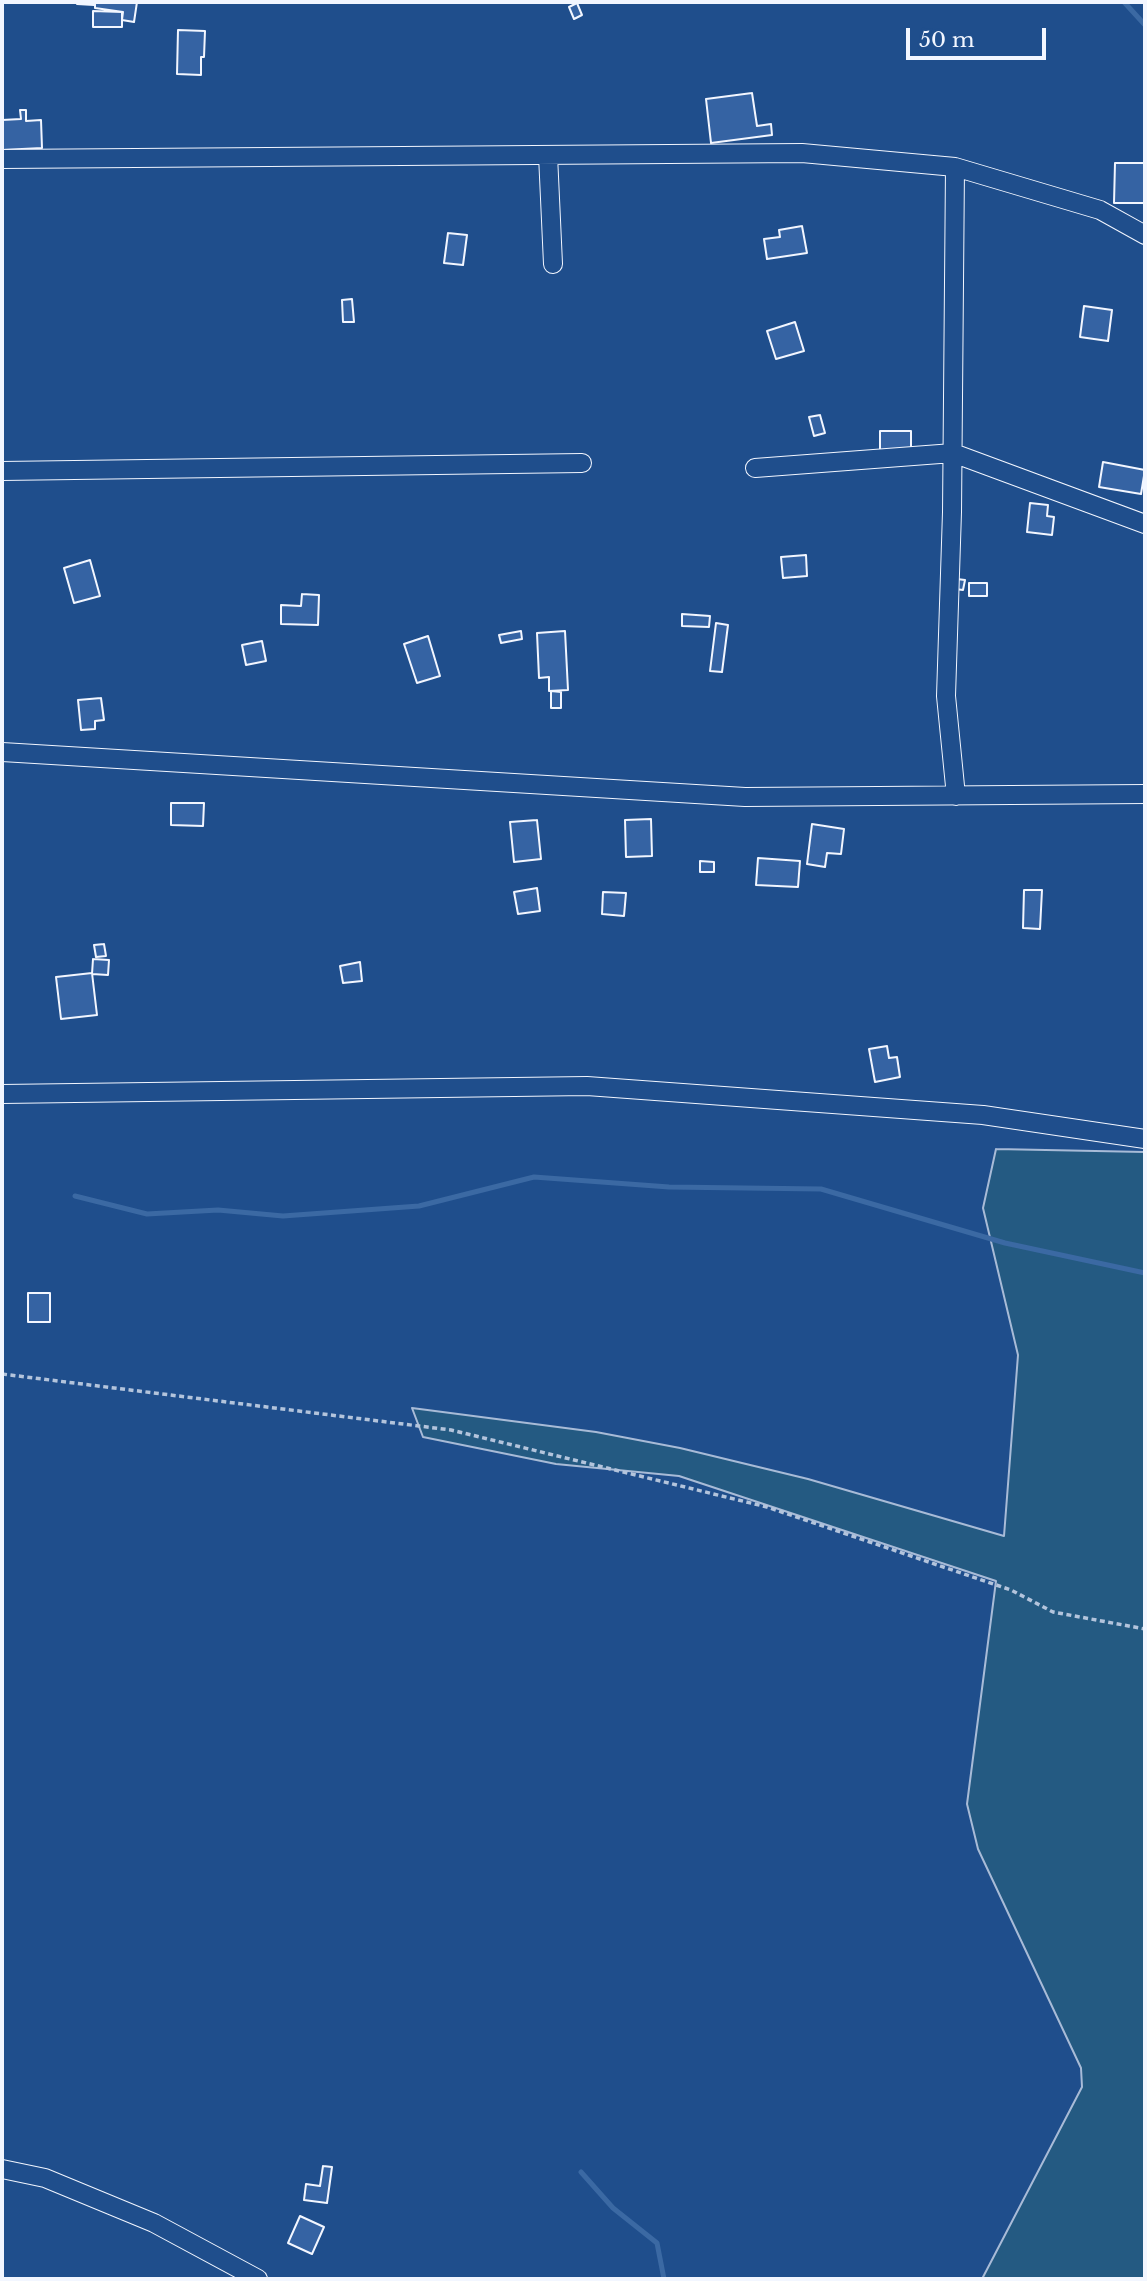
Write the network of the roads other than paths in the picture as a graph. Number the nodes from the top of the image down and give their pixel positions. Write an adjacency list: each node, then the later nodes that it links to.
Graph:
1 (548, 155): 2 (street); 3 (street); 5 (street)
2 (2, 159)
3 (956, 167): 4 (street); 6 (street)
4 (1145, 235)
5 (553, 264)
6 (953, 453): 8 (street); 10 (street); 13 (street)
7 (582, 463): 9 (street)
8 (755, 468)
9 (2, 471)
10 (1145, 524)
11 (2, 752): 13 (street)
12 (1145, 794): 13 (street)
13 (956, 796)
14 (2, 1094): 15 (street)
15 (1145, 1139)
16 (2, 2169): 17 (street)
17 (258, 2279)

